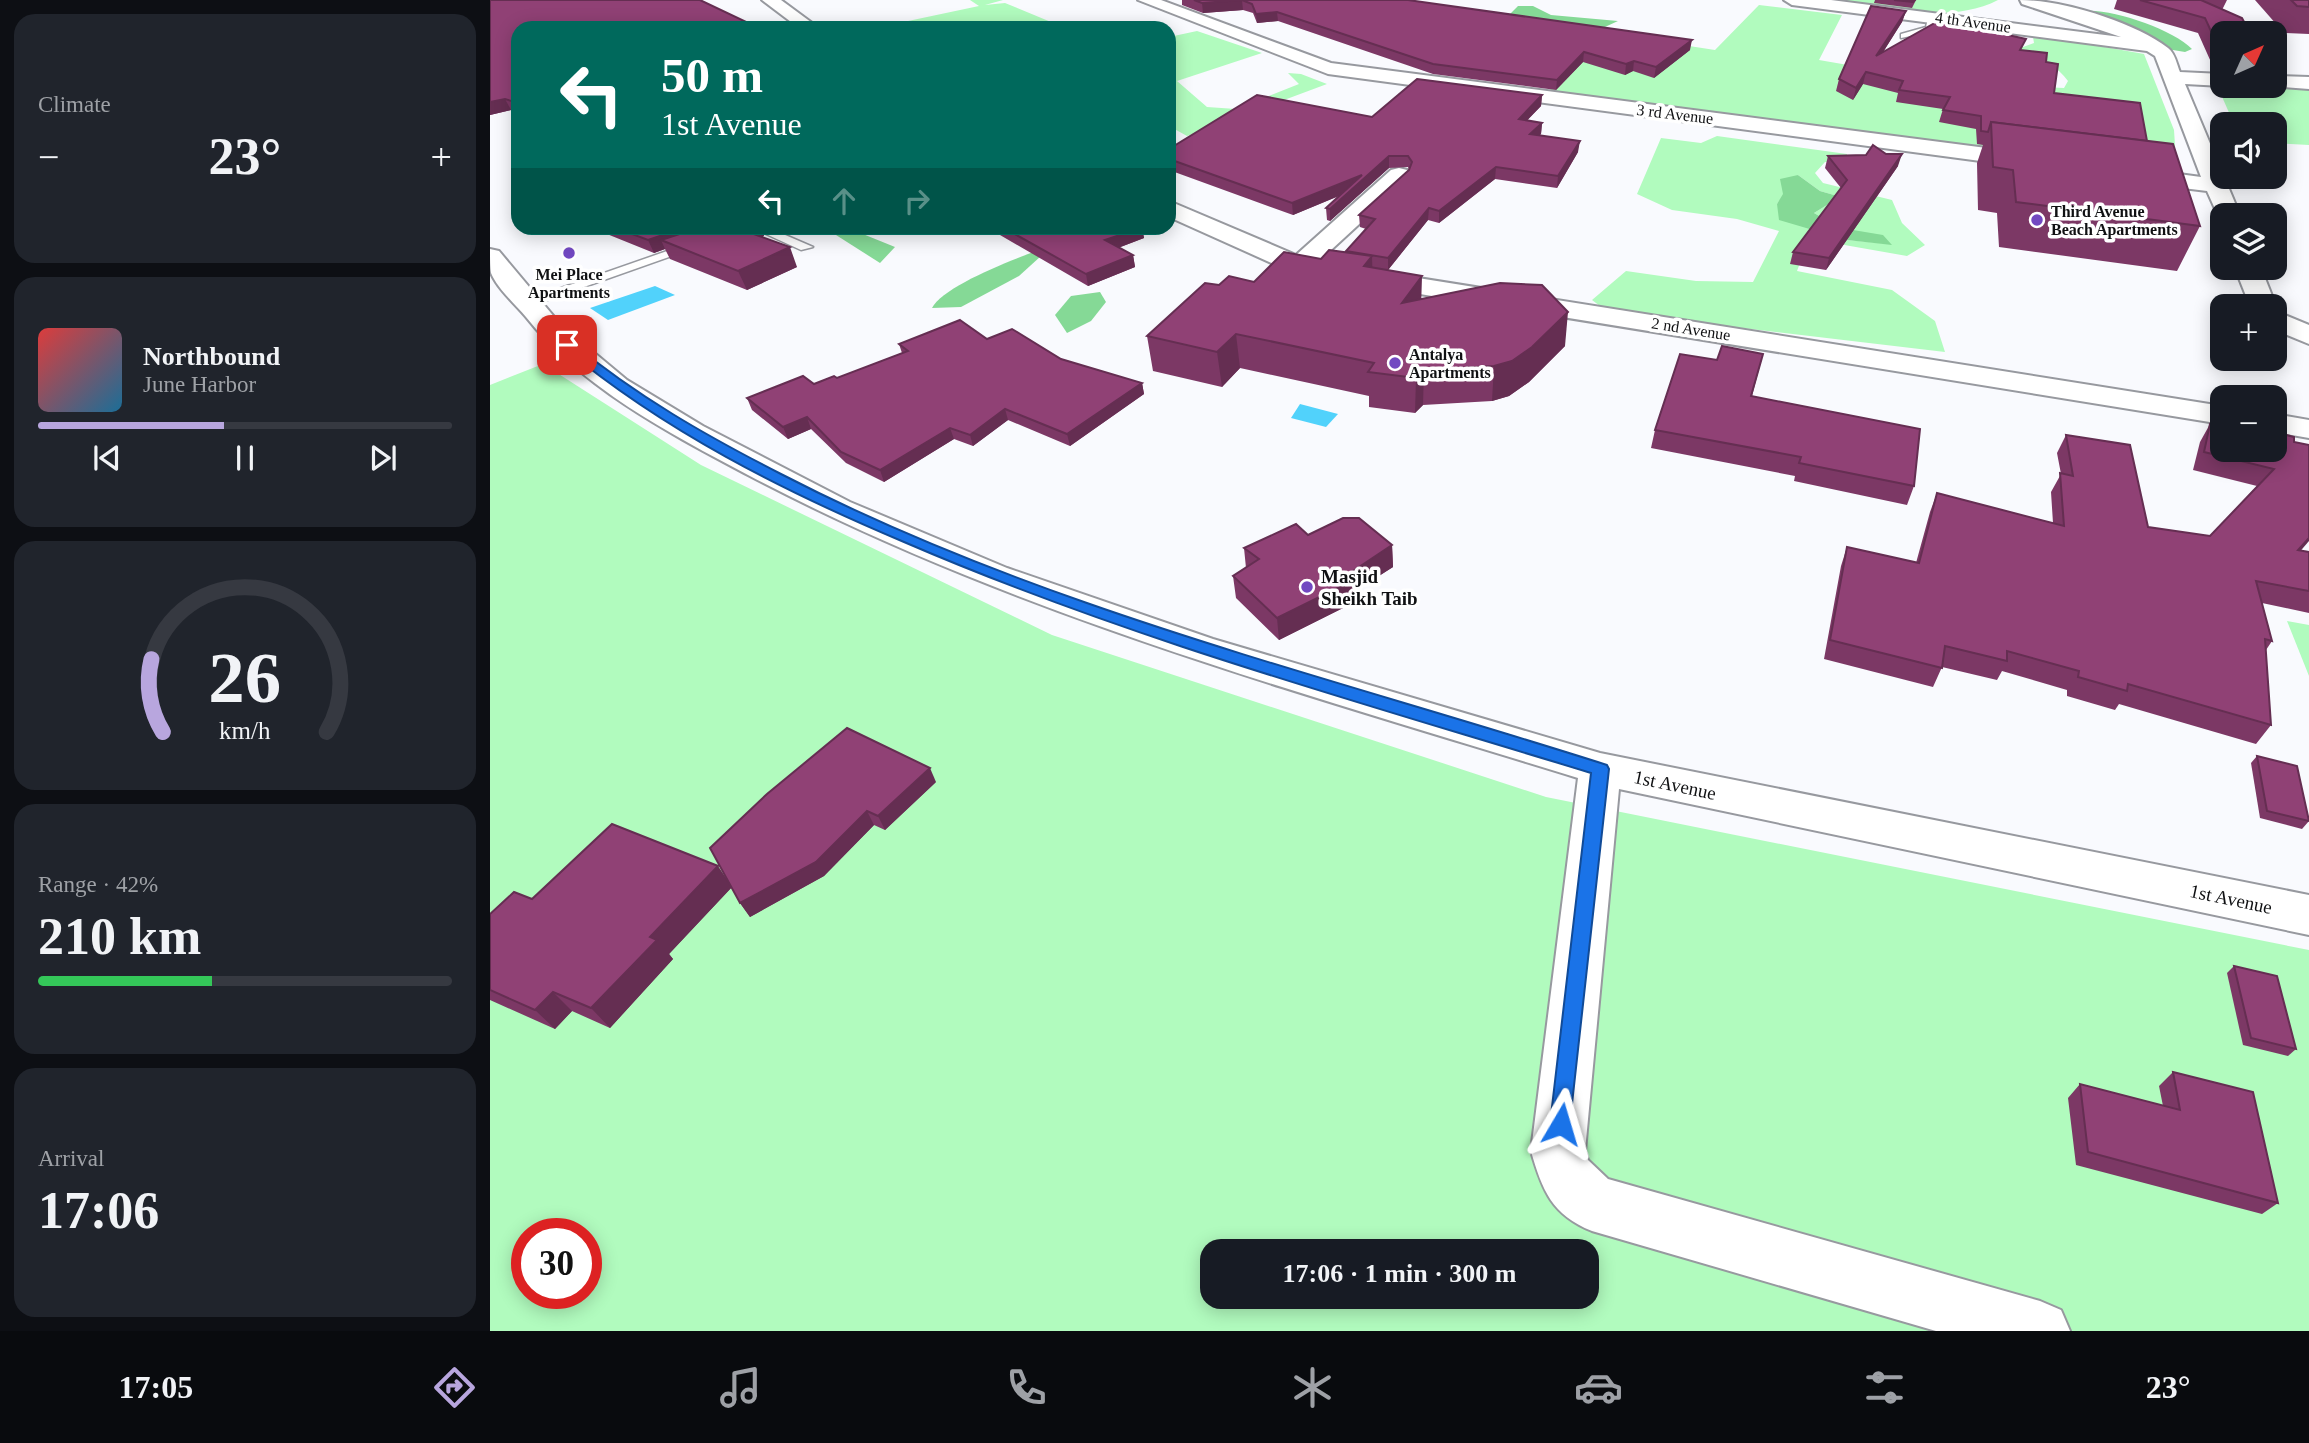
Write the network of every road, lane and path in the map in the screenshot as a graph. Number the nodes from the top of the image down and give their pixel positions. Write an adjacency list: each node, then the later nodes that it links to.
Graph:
1 (770, 0): 12 (street)
2 (1146, 0): 20 (street, 3 rd Avenue)
3 (1792, 0): 10 (street, 4 th Avenue)
4 (2068, 0): 6 (street)
5 (2022, 1): 15 (street)
6 (2095, 1)
7 (2186, 2): 8 (street); 13 (street)
8 (2163, 3)
9 (1992, 10): 11 (street)
10 (1932, 16): 11 (street, 4 th Avenue); 14 (lane)
11 (1952, 18): 15 (street, 4 th Avenue)
12 (800, 21)
13 (2227, 21)
14 (1904, 36)
15 (2154, 47): 16 (street)
16 (2175, 78): 17 (street); 21 (street)
17 (2210, 79)
18 (2287, 82): 19 (street)
19 (2309, 83)
20 (2051, 164)
21 (2210, 170)
22 (2119, 173): 24 (street)
23 (1399, 175): 30 (street)
24 (2210, 185)
25 (1176, 211): 30 (street, 2 nd Avenue)
26 (724, 235): 31 (lane)
27 (776, 235): 28 (lane)
28 (806, 247)
29 (490, 256): 31 (street, 1st Avenue)
30 (1300, 265): 34 (street, 2 nd Avenue)
31 (528, 302): 37 (street, 1st Avenue)
32 (2287, 324): 33 (street)
33 (2309, 336)
34 (2210, 413)
35 (2287, 425): 36 (street)
36 (2309, 429)
37 (1600, 769): 38 (street, 1st Avenue); 39 (street)
38 (2309, 915)
39 (2040, 1331)

